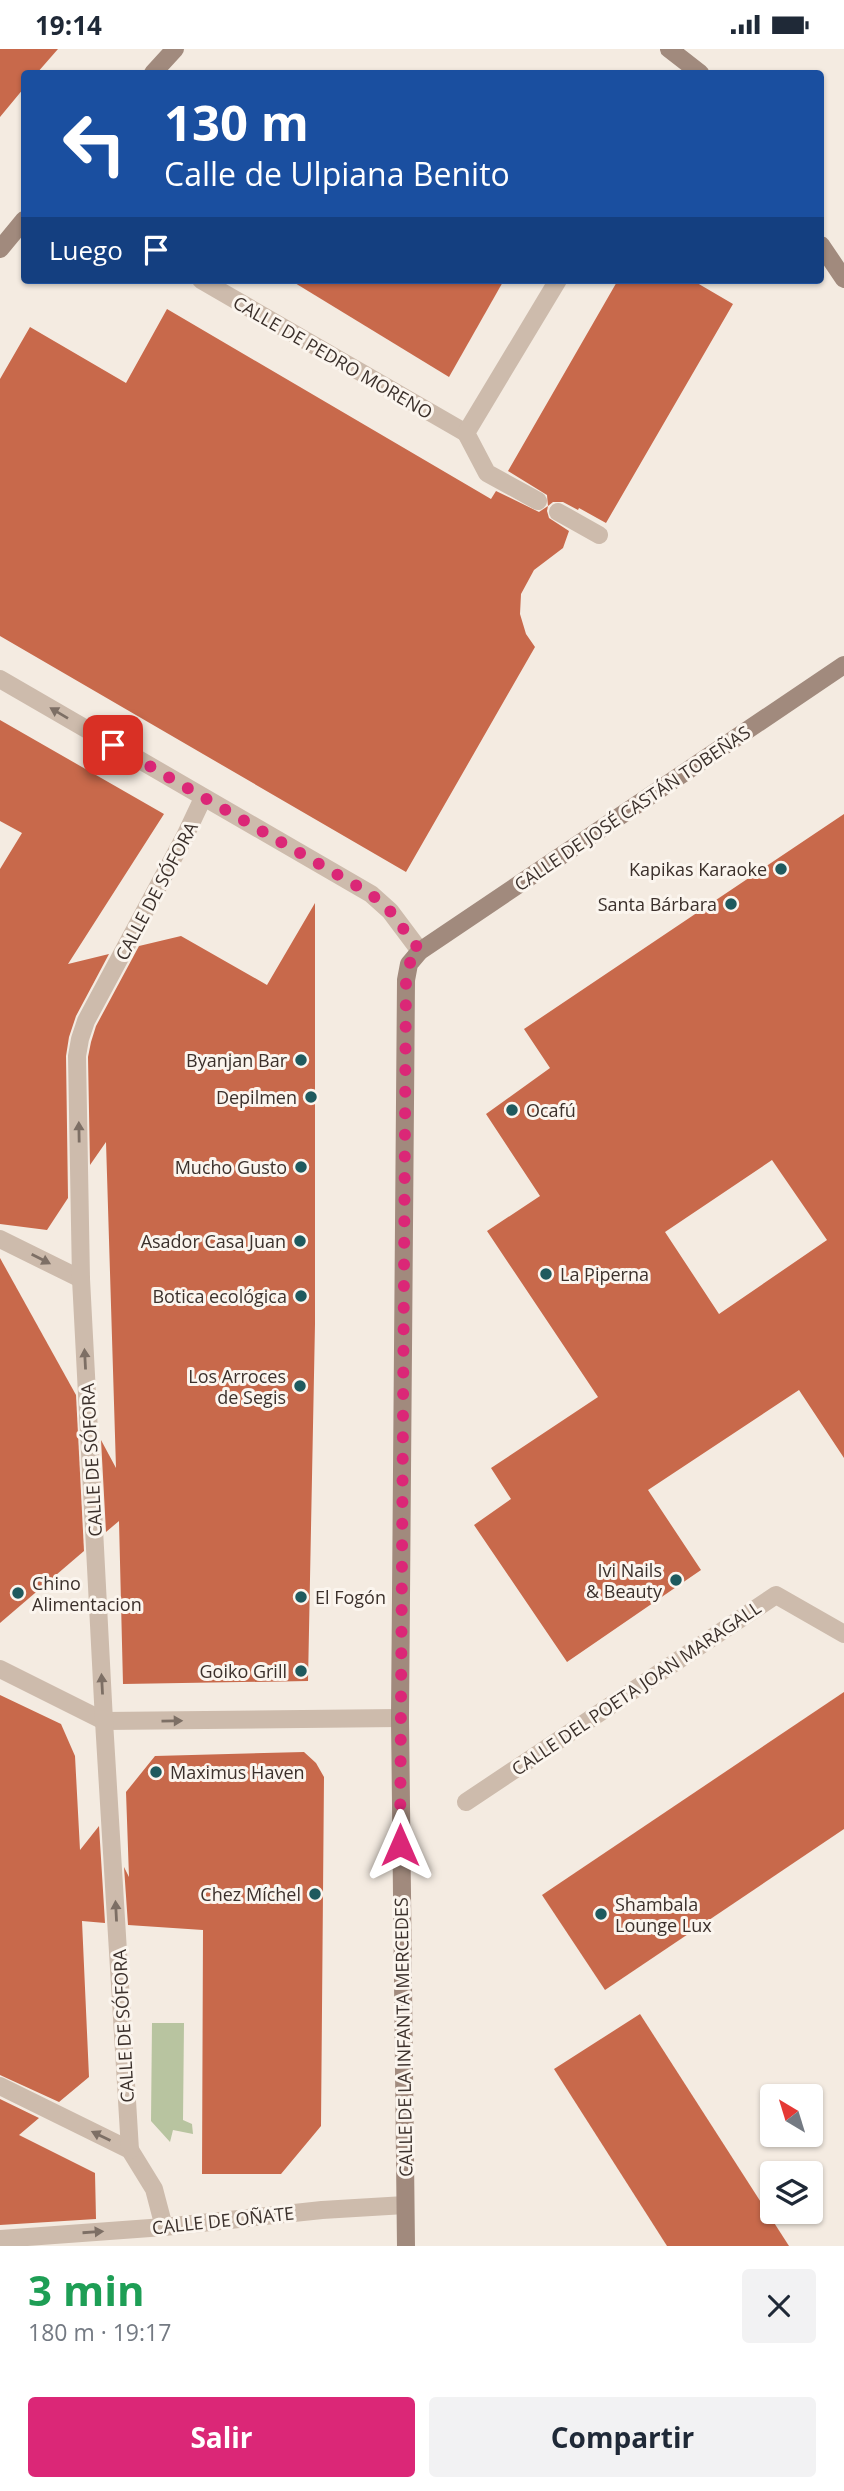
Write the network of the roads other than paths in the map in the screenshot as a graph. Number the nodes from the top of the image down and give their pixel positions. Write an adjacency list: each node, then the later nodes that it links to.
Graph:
1 (175, 49): 3 (street)
2 (669, 49): 4 (street)
3 (156, 70)
4 (690, 70)
5 (21, 224): 6 (street)
6 (0, 249)
7 (824, 249): 8 (street)
8 (844, 279)
9 (208, 284): 11 (street, CALLE DE PEDRO MORENO)
10 (556, 284): 11 (street)
11 (466, 433): 12 (street)
12 (538, 501)
13 (558, 512): 14 (street)
14 (599, 535)
15 (844, 665): 18 (street, CALLE DE JOSÉ CASTÁN TOBEÑAS)
16 (0, 679): 17 (street, one-way to 16)
17 (203, 799): 18 (street); 20 (street, CALLE DE SÓFORA, one-way to 17)
18 (420, 951): 23 (street, CALLE DE LA INFANTA MERCEDES)
19 (0, 1238): 20 (street, one-way to 20)
20 (81, 1279): 24 (street, CALLE DE SÓFORA, one-way to 20)
21 (844, 1633): 25 (street, CALLE DEL POETA JOAN MARAGALL)
22 (0, 1669): 24 (street)
23 (400, 1718): 24 (street, one-way to 23); 28 (street, CALLE DE LA INFANTA MERCEDES)
24 (104, 1721): 27 (street, CALLE DE SÓFORA, one-way to 24)
25 (466, 1802)
26 (0, 2086): 27 (street, one-way to 26)
27 (130, 2150): 29 (street)
28 (405, 2204): 29 (street, CALLE DE OÑATE); 31 (street, CALLE DE LA INFANTA MERCEDES)
29 (164, 2227): 30 (street, CALLE DE OÑATE, one-way to 29)
30 (0, 2239)
31 (406, 2246)

